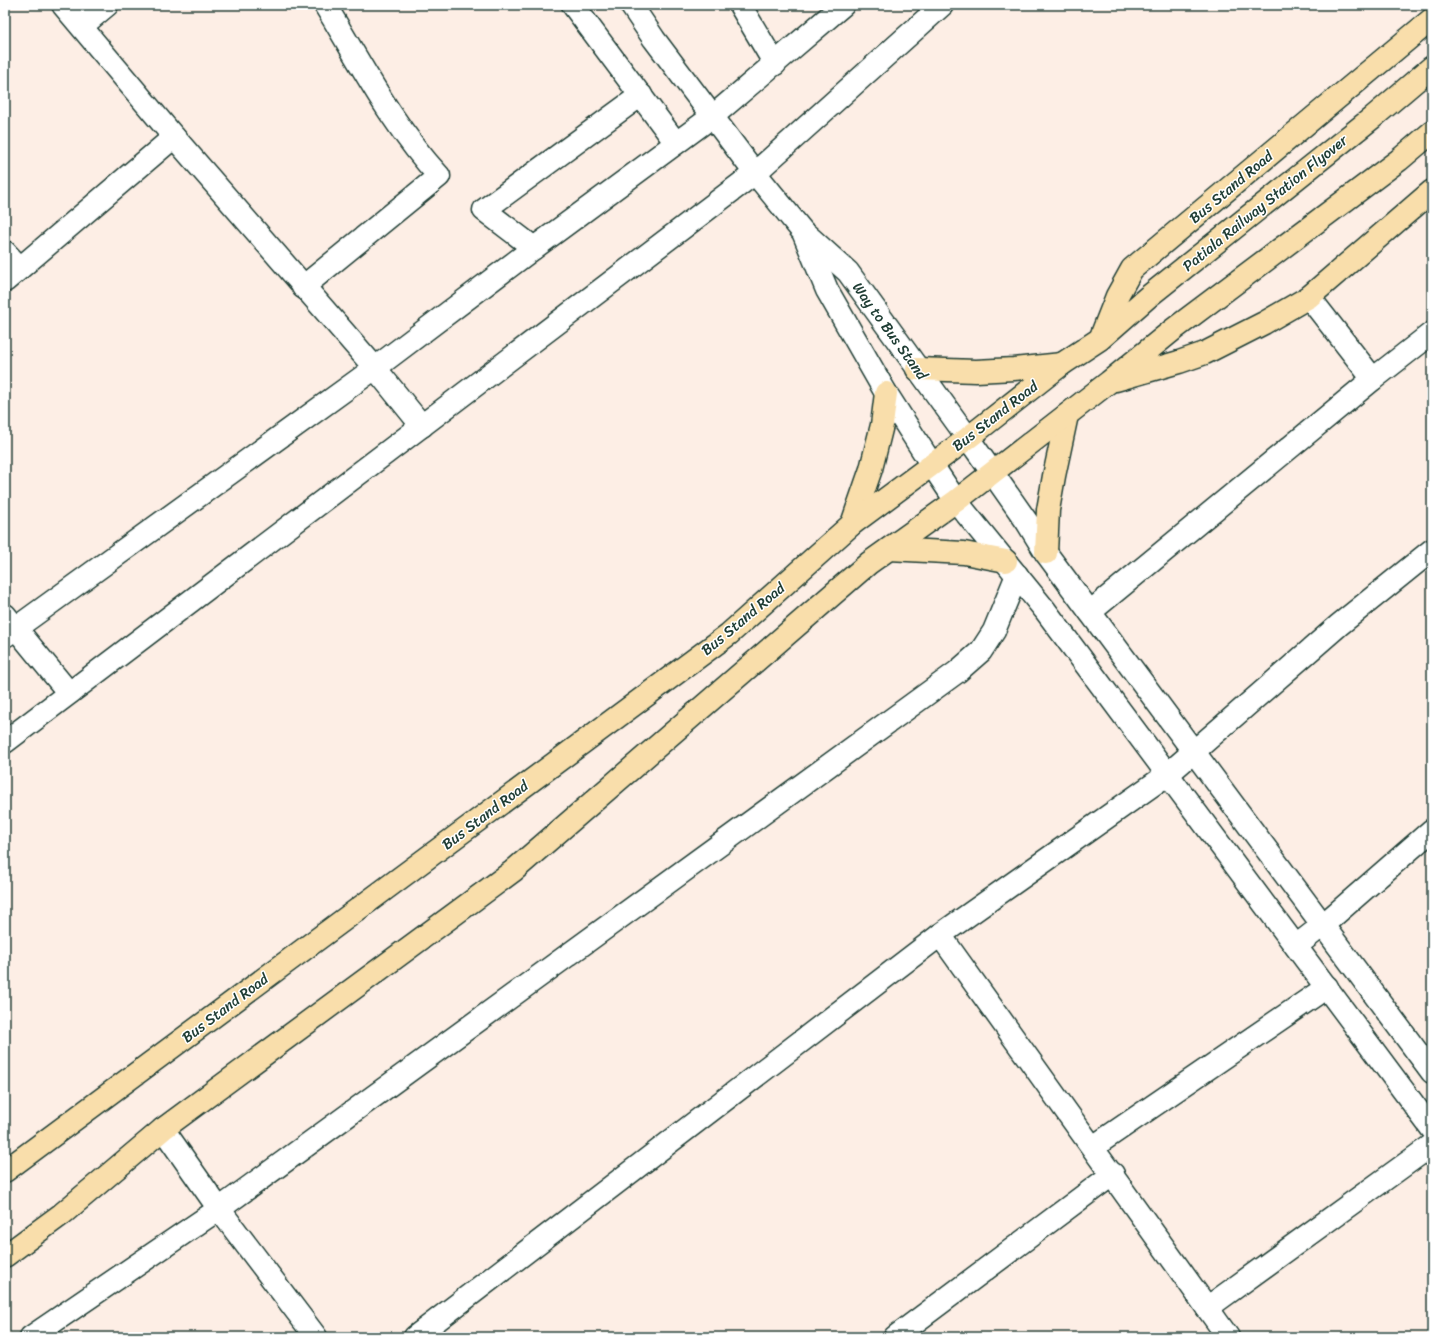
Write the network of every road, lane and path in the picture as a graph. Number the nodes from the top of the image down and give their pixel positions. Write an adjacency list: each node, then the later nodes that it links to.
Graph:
1 (63, 5): 10 (street)
2 (107, 5): 10 (street)
3 (325, 5): 24 (street)
4 (573, 5): 13 (street)
5 (631, 5): 14 (street)
6 (740, 5): 11 (street)
7 (843, 5): 11 (street)
8 (942, 5): 18 (street)
9 (1432, 19): 27 (main road, Bus Stand Road)
10 (82, 26): 16 (street)
11 (775, 64): 14 (street)
12 (1432, 67): 27 (main road, Patiala Railway Station Flyover)
13 (641, 95): 17 (street); 21 (street)
14 (713, 116): 17 (street); 18 (street)
15 (1432, 132): 32 (main road)
16 (174, 136): 23 (street); 24 (street)
17 (676, 143): 21 (street)
18 (755, 173): 20 (street); 35 (street)
19 (1432, 191): 25 (main road)
20 (803, 232): 30 (street, Way to Bus Stand); 33 (street)
21 (534, 248): 29 (street)
22 (5, 252): 23 (street)
23 (13, 275)
24 (303, 287): 29 (street)
25 (1309, 297): 31 (street); 32 (main road)
26 (1432, 333): 31 (street)
27 (1100, 339): 28 (main road, Bus Stand Road)
28 (1062, 364): 30 (main road); 36 (main road, Bus Stand Road)
29 (375, 368): 35 (street); 46 (street)
30 (918, 369): 36 (street, Way to Bus Stand)
31 (1373, 379): 45 (street)
32 (1109, 382): 34 (main road)
33 (886, 394): 37 (street); 40 (main road)
34 (1067, 415): 38 (main road); 43 (main road)
35 (422, 426): 47 (street)
36 (968, 438): 37 (main road, Bus Stand Road); 38 (street, Way to Bus Stand)
37 (932, 464): 39 (street); 40 (main road, Bus Stand Road)
38 (993, 472): 39 (main road); 43 (street, Way to Bus Stand)
39 (956, 500): 41 (main road); 44 (street)
40 (852, 524): 61 (main road, Bus Stand Road)
41 (889, 549): 44 (main road); 57 (main road)
42 (1432, 550): 49 (street)
43 (1046, 553): 45 (street, Way to Bus Stand)
44 (1012, 568): 50 (street); 63 (street)
45 (1090, 612): 49 (street, Way to Bus Stand)
46 (9, 626): 47 (street)
47 (69, 693): 48 (street)
48 (5, 742)
49 (1193, 752): 50 (street); 52 (street, Way to Bus Stand)
50 (1168, 774): 53 (street); 54 (street)
51 (1432, 830): 52 (street)
52 (1324, 925): 54 (street); 56 (street, Way to Bus Stand)
53 (940, 935): 60 (street); 68 (street)
54 (1296, 946): 55 (street)
55 (1326, 987): 58 (street); 60 (street)
56 (1432, 1072)
57 (163, 1129): 63 (street); 64 (main road)
58 (1432, 1130)
59 (1432, 1145): 65 (street)
60 (1092, 1147): 62 (street)
61 (5, 1171)
62 (1112, 1174): 65 (street); 69 (street)
63 (219, 1210): 66 (street); 67 (street)
64 (5, 1256)
65 (1207, 1308): 70 (street)
66 (31, 1337)
67 (316, 1337)
68 (415, 1337)
69 (895, 1337)
70 (1228, 1337)

